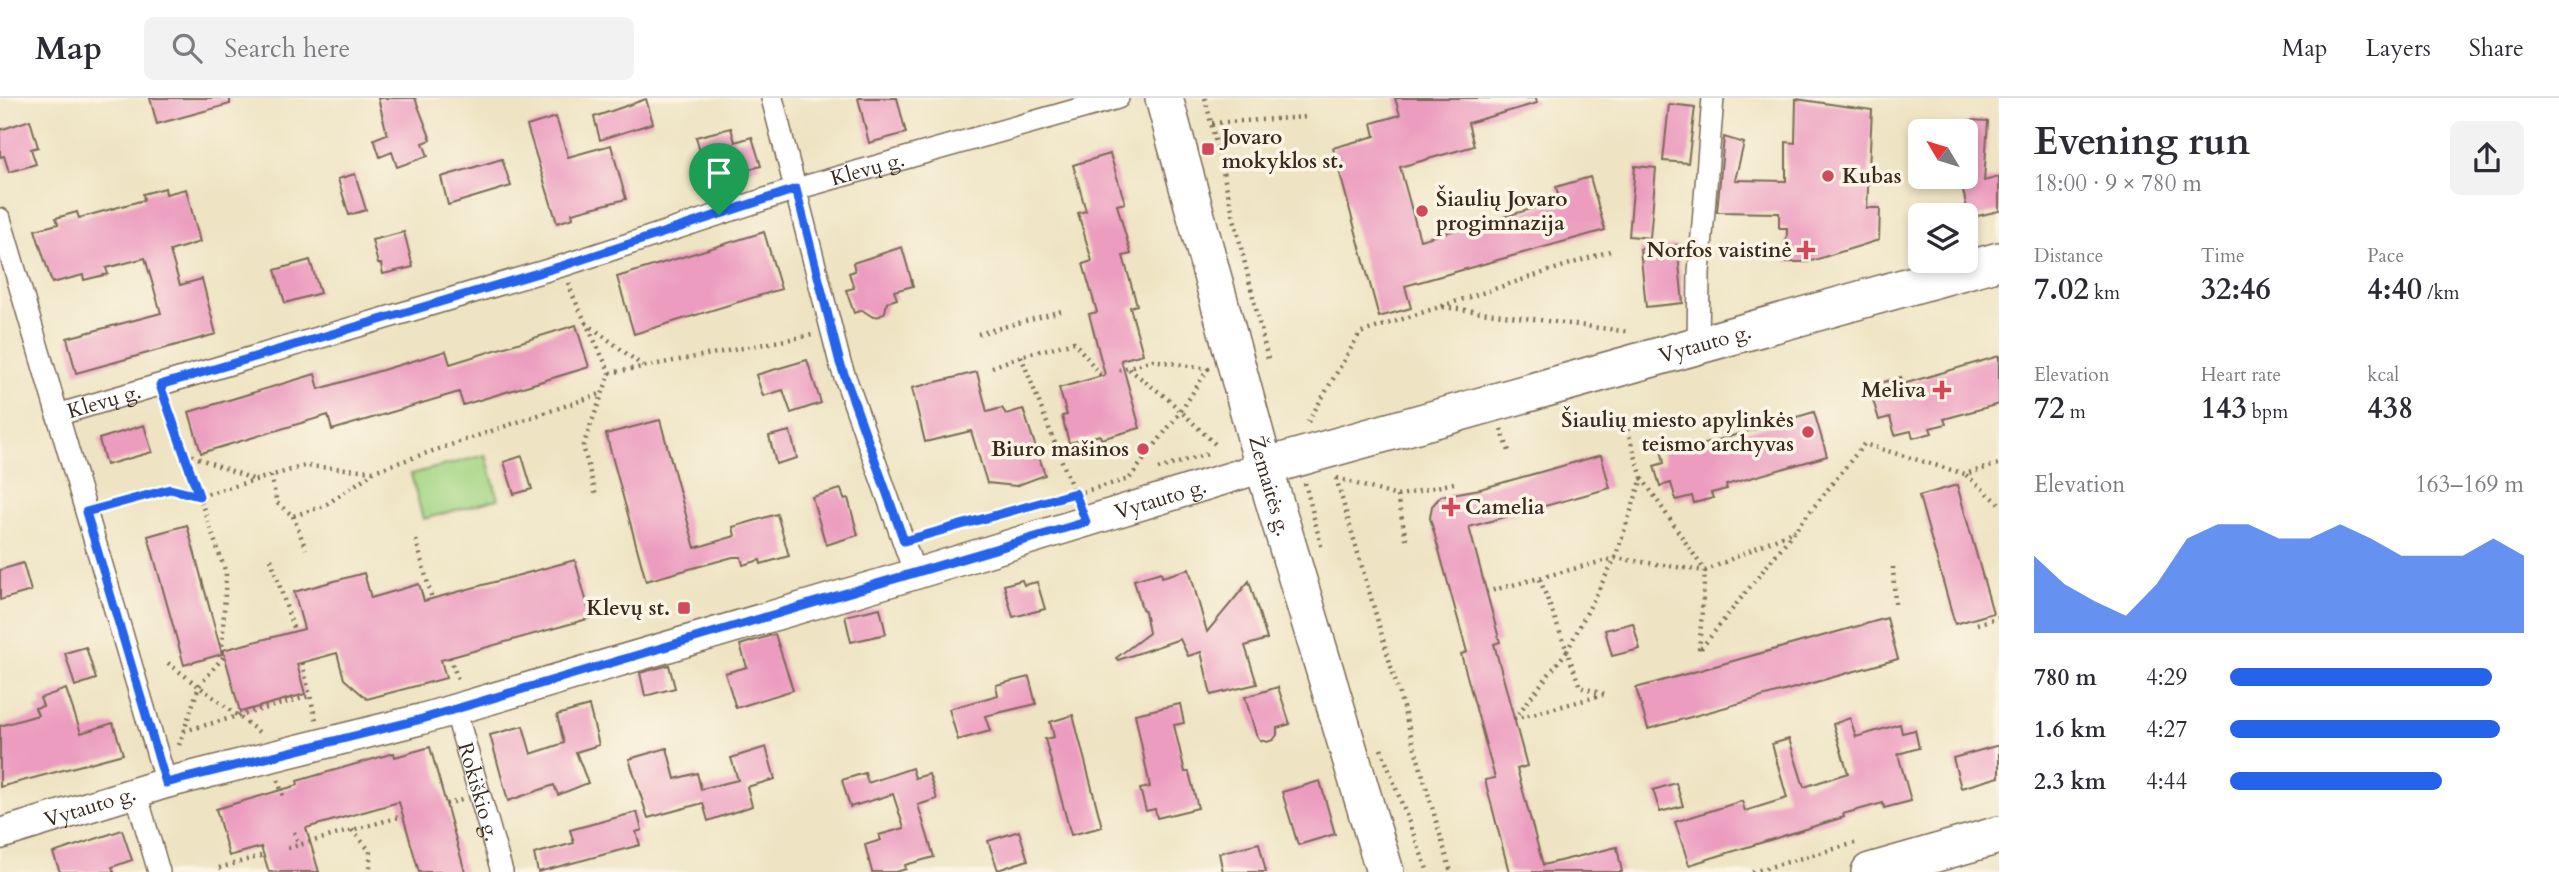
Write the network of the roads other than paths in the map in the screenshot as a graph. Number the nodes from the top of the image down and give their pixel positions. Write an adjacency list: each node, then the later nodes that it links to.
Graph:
1 (772, 98): 5 (street)
2 (1118, 98): 5 (street, Klevų g.)
3 (1164, 98): 10 (highway, Žemaitės g.)
4 (1713, 98): 8 (street)
5 (796, 189): 9 (street, Klevų g.); 11 (street)
6 (0, 219): 9 (street)
7 (1999, 261): 8 (highway, Vytauto g.)
8 (1698, 346): 10 (highway, Vytauto g.)
9 (57, 415): 13 (street)
10 (1264, 467): 11 (main road, Vytauto g.); 19 (highway, Žemaitės g.)
11 (915, 574): 12 (main road, Vytauto g.)
12 (455, 709): 13 (main road, Vytauto g.); 18 (street, Rokiškio g.)
13 (166, 783): 14 (main road, Vytauto g.)
14 (136, 793): 15 (main road, Vytauto g.); 17 (street)
15 (0, 834)
16 (1999, 835): 20 (highway)
17 (159, 872)
18 (502, 872)
19 (1385, 872)
20 (1870, 872)

